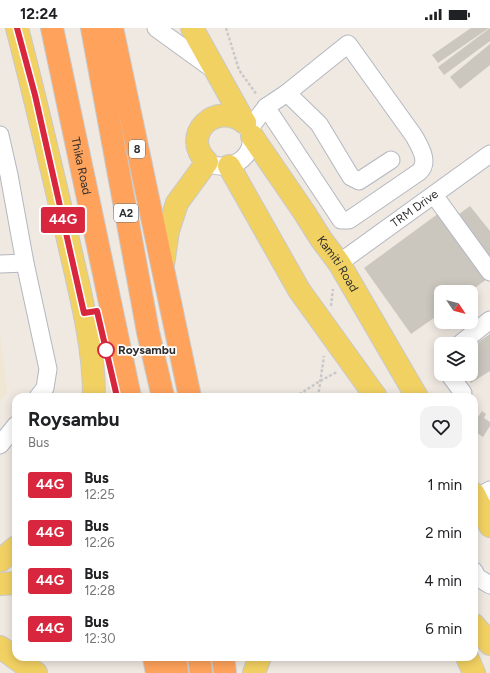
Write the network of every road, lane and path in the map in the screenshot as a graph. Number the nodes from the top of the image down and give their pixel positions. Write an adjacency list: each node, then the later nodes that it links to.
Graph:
1 (17, 28): 27 (main road)
2 (44, 28): 27 (highway)
3 (52, 28): 34 (highway, Thika Road)
4 (92, 28): 35 (highway, A2)
5 (112, 28): 25 (highway, 8)
6 (156, 28): 9 (street)
7 (192, 28): 9 (main road)
8 (226, 28): 11 (path)
9 (215, 71): 12 (main road)
10 (287, 92): 11 (street); 15 (street); 20 (street)
11 (263, 103): 12 (street); 20 (street)
12 (248, 130): 16 (main road); 17 (street); 22 (main road, Kamiti Road)
13 (0, 135): 18 (street)
14 (490, 154): 19 (street, TRM Drive)
15 (391, 160)
16 (207, 162): 17 (street); 25 (main road)
17 (229, 166): 37 (main road)
18 (4, 175): 24 (street)
19 (434, 195): 21 (street, TRM Drive); 26 (street)
20 (376, 202): 21 (street)
21 (392, 225): 22 (street, TRM Drive)
22 (339, 263): 38 (main road, Kamiti Road)
23 (0, 264): 24 (street)
24 (25, 264): 31 (street)
25 (163, 270): 36 (highway, 8)
26 (490, 272)
27 (91, 312): 32 (main road); 33 (highway)
28 (490, 320): 29 (street)
29 (469, 337)
30 (454, 381): 39 (street)
31 (41, 393)
32 (94, 393)
33 (116, 393)
34 (129, 393)
35 (162, 393)
36 (189, 393)
37 (373, 393)
38 (415, 393)
39 (463, 393)
40 (12, 430): 41 (street)
41 (0, 445)
42 (480, 494): 43 (main road)
43 (490, 526)
44 (12, 550): 45 (main road)
45 (0, 561)
46 (12, 564): 47 (main road)
47 (0, 569)
48 (12, 583): 49 (main road)
49 (0, 584)
50 (478, 630): 51 (main road)
51 (490, 644)
52 (0, 646): 53 (main road)
53 (12, 655)
54 (20, 661): 62 (main road)
55 (155, 661): 63 (highway)
56 (176, 661): 64 (highway)
57 (199, 661): 65 (highway)
58 (224, 661): 66 (highway)
59 (258, 661): 67 (main road)
60 (469, 661): 68 (main road)
61 (490, 668): 68 (main road)
62 (36, 673)
63 (157, 673)
64 (177, 673)
65 (201, 673)
66 (225, 673)
67 (254, 673)
68 (475, 673)

